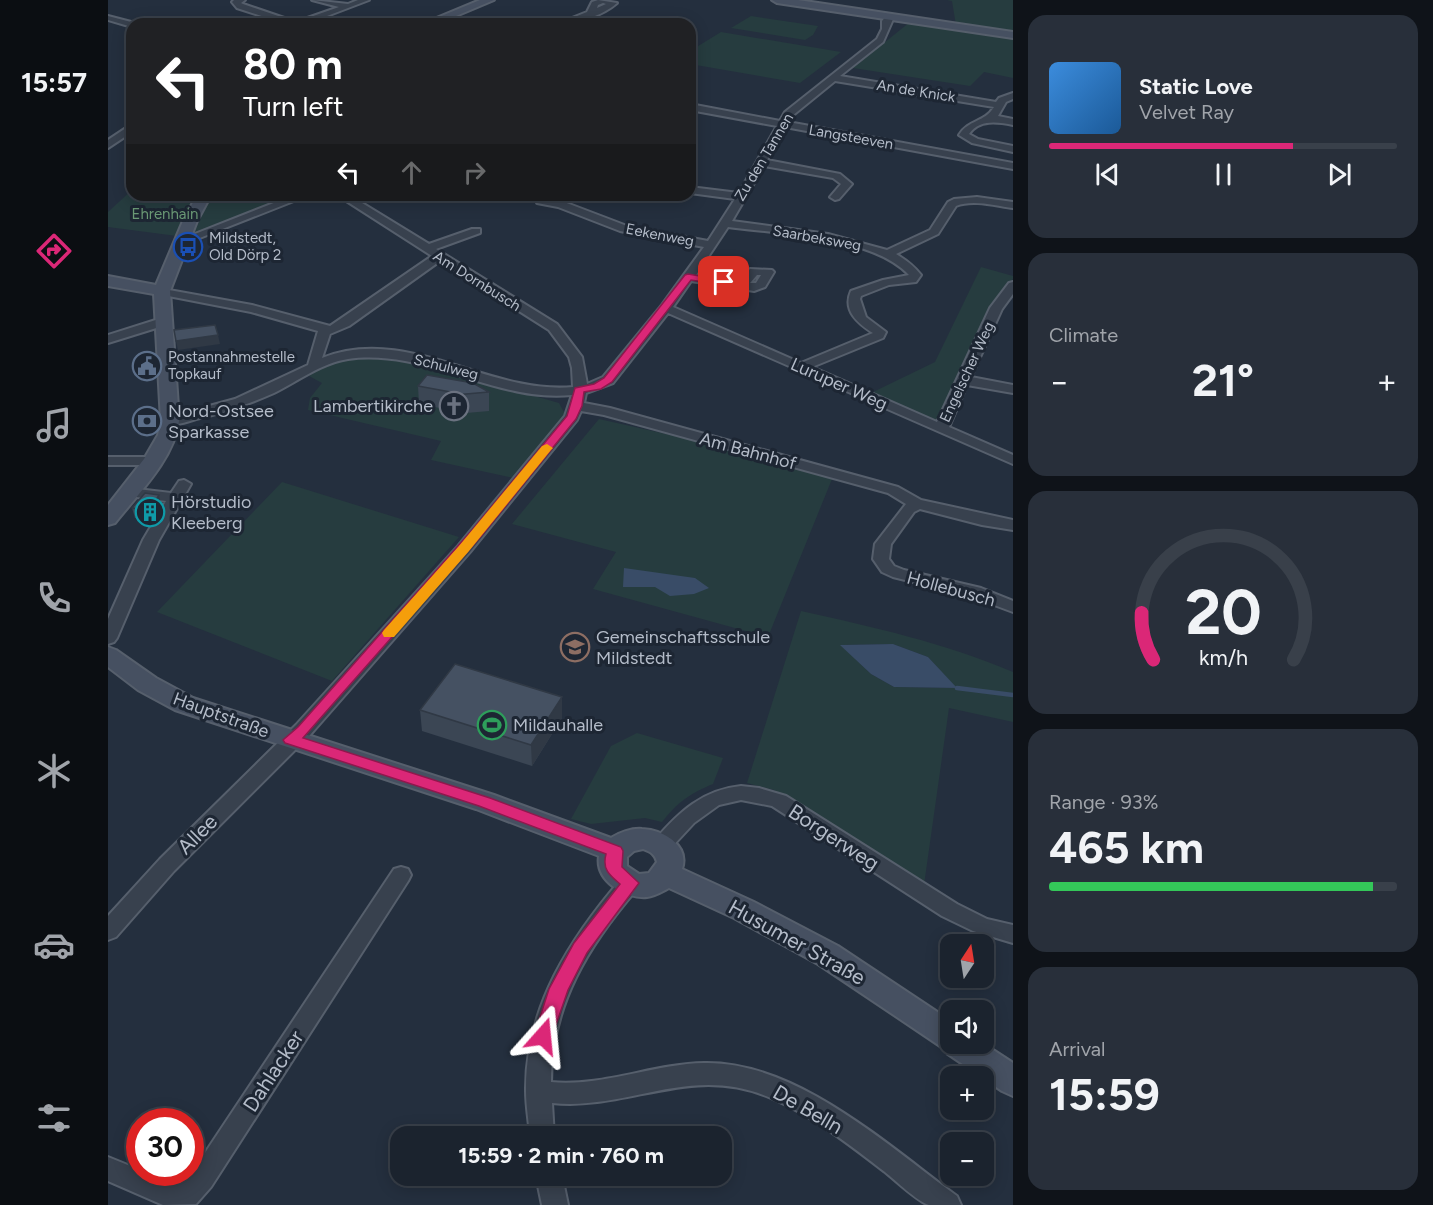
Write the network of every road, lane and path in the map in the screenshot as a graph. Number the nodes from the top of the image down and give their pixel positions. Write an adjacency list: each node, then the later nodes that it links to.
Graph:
1 (241, 0): 10 (street)
2 (316, 0): 7 (street)
3 (365, 0): 7 (street)
4 (489, 0): 12 (street)
5 (777, 0): 6 (street)
6 (823, 3): 14 (street)
7 (348, 6): 11 (street)
8 (591, 13): 13 (street)
9 (108, 18): 15 (street)
10 (276, 18)
11 (315, 18)
12 (442, 18)
13 (577, 18)
14 (896, 18): 16 (street); 17 (street, Zu den Tannen)
15 (126, 23)
16 (1013, 35)
17 (834, 78): 19 (street, An de Knick); 23 (street, Zu den Tannen)
18 (1013, 96): 19 (street)
19 (998, 105): 21 (street)
20 (696, 108): 23 (street, Langsteeven)
21 (992, 118): 22 (street); 27 (street, An de Knick)
22 (1013, 122)
23 (782, 124): 28 (street, Zu den Tannen); 29 (street, Langsteeven)
24 (126, 130): 25 (street)
25 (113, 138): 26 (street)
26 (108, 146)
27 (1013, 149)
28 (761, 162): 31 (street, Zu den Tannen); 32 (street)
29 (1013, 166)
30 (696, 190): 31 (street)
31 (742, 196): 38 (street, Zu den Tannen)
32 (835, 196)
33 (201, 201): 40 (street)
34 (288, 201): 40 (street)
35 (351, 201): 42 (street, Am Dornbusch)
36 (541, 201): 41 (street, Eekenweg)
37 (1013, 205): 43 (street)
38 (724, 223): 41 (street, Zu den Tannen); 43 (street, Saarbeksweg)
39 (476, 231): 42 (street)
40 (183, 241): 49 (street)
41 (711, 245): 45 (street, Zu den Tannen)
42 (426, 249): 44 (street, Am Dornbusch)
43 (887, 254): 55 (street, Saarbeksweg)
44 (439, 257): 52 (street); 58 (street, Am Dornbusch)
45 (688, 277): 47 (street); 50 (street, Zu den Tannen)
46 (108, 281): 49 (street)
47 (741, 285)
48 (1013, 286): 56 (street, Engelscher Weg)
49 (162, 291): 51 (street); 52 (street)
50 (666, 308): 55 (street, Luruper Weg); 58 (street)
51 (162, 322): 53 (street); 59 (street)
52 (324, 330): 54 (street)
53 (108, 339)
54 (314, 368): 58 (street, Schulweg); 59 (street, Schulweg)
55 (802, 368): 60 (street, Luruper Weg)
56 (963, 380): 57 (street); 60 (street, Engelscher Weg)
57 (1013, 389)
58 (578, 398): 65 (street, Am Bahnhof); 71 (street, Allee)
59 (170, 421): 63 (street)
60 (941, 428): 61 (street, Luruper Weg)
61 (1013, 460)
62 (108, 461): 63 (street)
63 (153, 462): 64 (street)
64 (129, 492): 66 (street); 69 (street)
65 (917, 504): 67 (street); 68 (street, Hollebusch)
66 (108, 519)
67 (1013, 525)
68 (1013, 607)
69 (108, 638)
70 (111, 663): 71 (street, Hauptstraße)
71 (291, 740): 73 (street, Hauptstraße); 77 (street, Allee)
72 (661, 846): 73 (street); 75 (street); 78 (street, Borgerweg)
73 (615, 851): 76 (street)
74 (401, 875): 84 (street, Dahlacker)
75 (668, 875): 76 (street); 79 (street, Husumer Straße)
76 (630, 883): 82 (street)
77 (108, 931)
78 (1013, 934)
79 (940, 1031)
80 (974, 1054): 81 (street)
81 (1013, 1081)
82 (538, 1092): 83 (street); 87 (street, De Belln)
83 (541, 1126)
84 (108, 1169)
85 (551, 1186): 86 (street)
86 (555, 1205)
87 (948, 1205)

